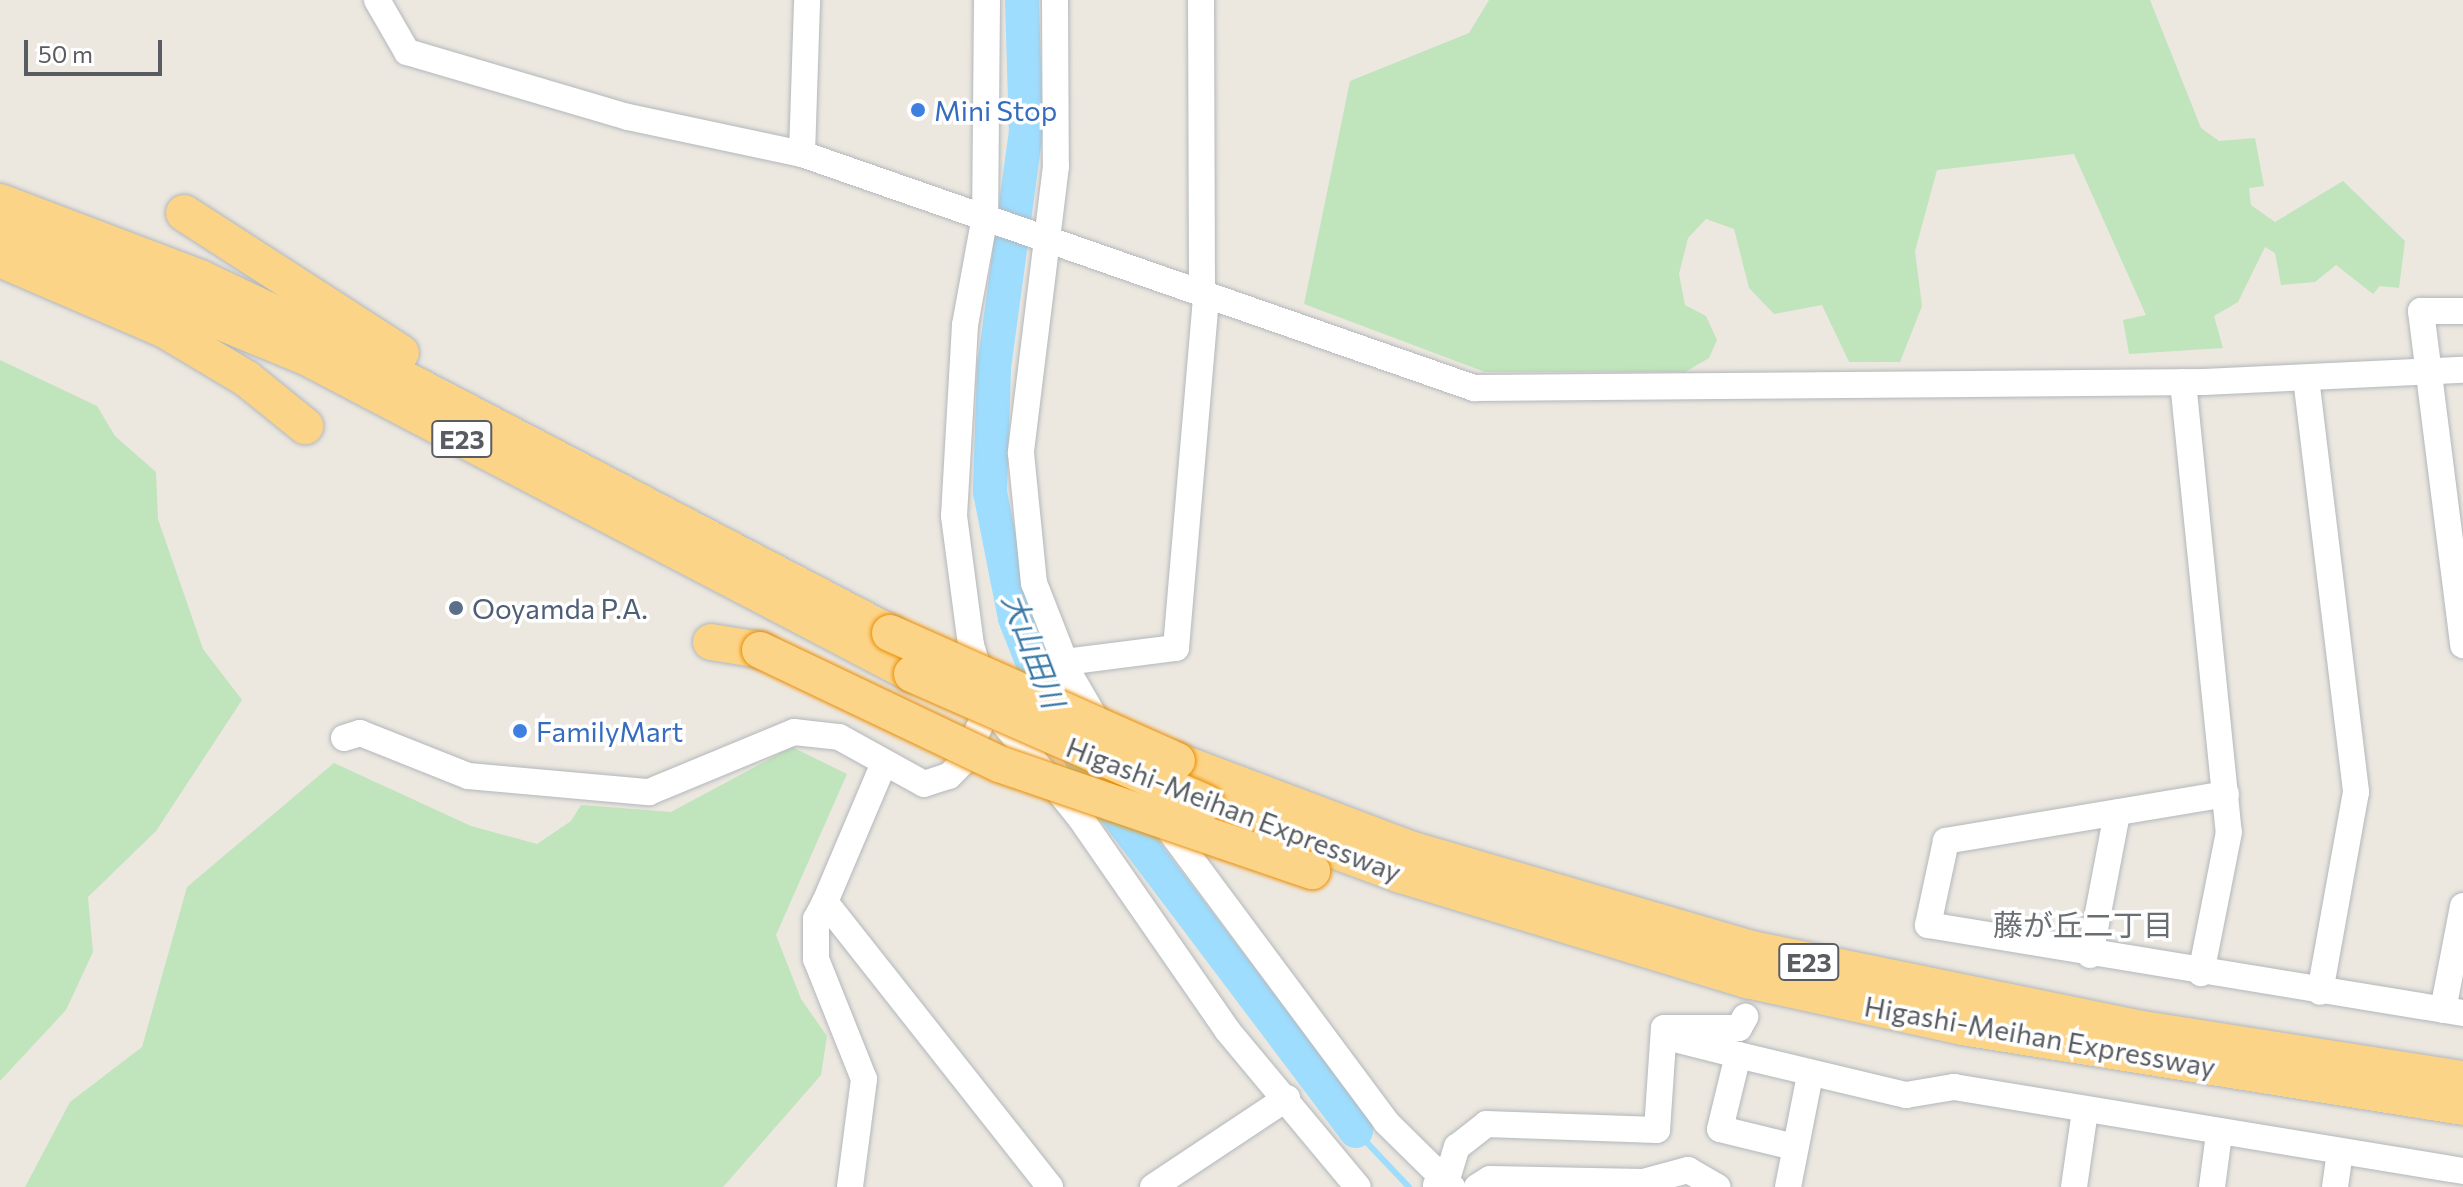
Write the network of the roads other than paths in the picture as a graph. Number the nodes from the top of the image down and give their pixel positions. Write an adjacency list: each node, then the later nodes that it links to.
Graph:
1 (377, 0): 6 (street)
2 (807, 0): 6 (street)
3 (987, 0): 9 (street)
4 (1055, 0): 11 (street)
5 (1201, 0): 13 (street)
6 (802, 154): 9 (street)
7 (0, 202): 20 (highway, Higashi-Meihan Expressway / E23)
8 (184, 213): 20 (highway)
9 (988, 217): 11 (street); 24 (street)
10 (0, 231): 31 (highway, Higashi-Meihan Expressway / E23, bridge)
11 (1042, 236): 13 (street); 23 (street)
12 (0, 259): 19 (highway)
13 (1204, 294): 18 (street); 23 (street)
14 (2463, 311): 16 (street)
15 (2463, 370): 16 (street)
16 (2429, 372): 17 (street); 22 (street)
17 (2306, 378): 18 (street); 34 (street)
18 (2183, 382): 27 (street)
19 (305, 426)
20 (521, 437): 40 (highway, Higashi-Meihan Expressway / E23, bridge)
21 (711, 642): 31 (highway, bridge)
22 (2463, 645)
23 (1065, 662): 48 (street)
24 (989, 705): 26 (street); 41 (street)
25 (344, 738): 26 (street)
26 (884, 763): 29 (street)
27 (2226, 794): 28 (street); 33 (street)
28 (2117, 813): 32 (street); 32 (street)
29 (825, 902): 50 (street); 51 (street)
30 (2463, 906): 35 (street)
31 (1538, 919): 42 (highway, Higashi-Meihan Expressway / E23)
32 (2090, 955): 33 (street)
33 (2201, 973): 34 (street)
34 (2320, 992): 35 (street)
35 (2453, 1011)
36 (1745, 1017): 37 (street)
37 (1664, 1036): 38 (street); 48 (street)
38 (1738, 1055): 39 (street); 45 (street)
39 (1810, 1075): 43 (street); 45 (street)
40 (2463, 1079)
41 (1287, 1098): 52 (street); 53 (street)
42 (2463, 1107)
43 (2085, 1111): 44 (street); 57 (street)
44 (2219, 1134): 46 (street); 58 (street)
45 (1794, 1147): 56 (street)
46 (2340, 1152): 47 (street); 59 (street)
47 (2463, 1171)
48 (1444, 1184)
49 (1606, 1184): 54 (street); 55 (street)
50 (850, 1187)
51 (1050, 1187)
52 (1153, 1187)
53 (1358, 1187)
54 (1477, 1187)
55 (1718, 1187)
56 (1788, 1187)
57 (2074, 1187)
58 (2212, 1187)
59 (2335, 1187)

